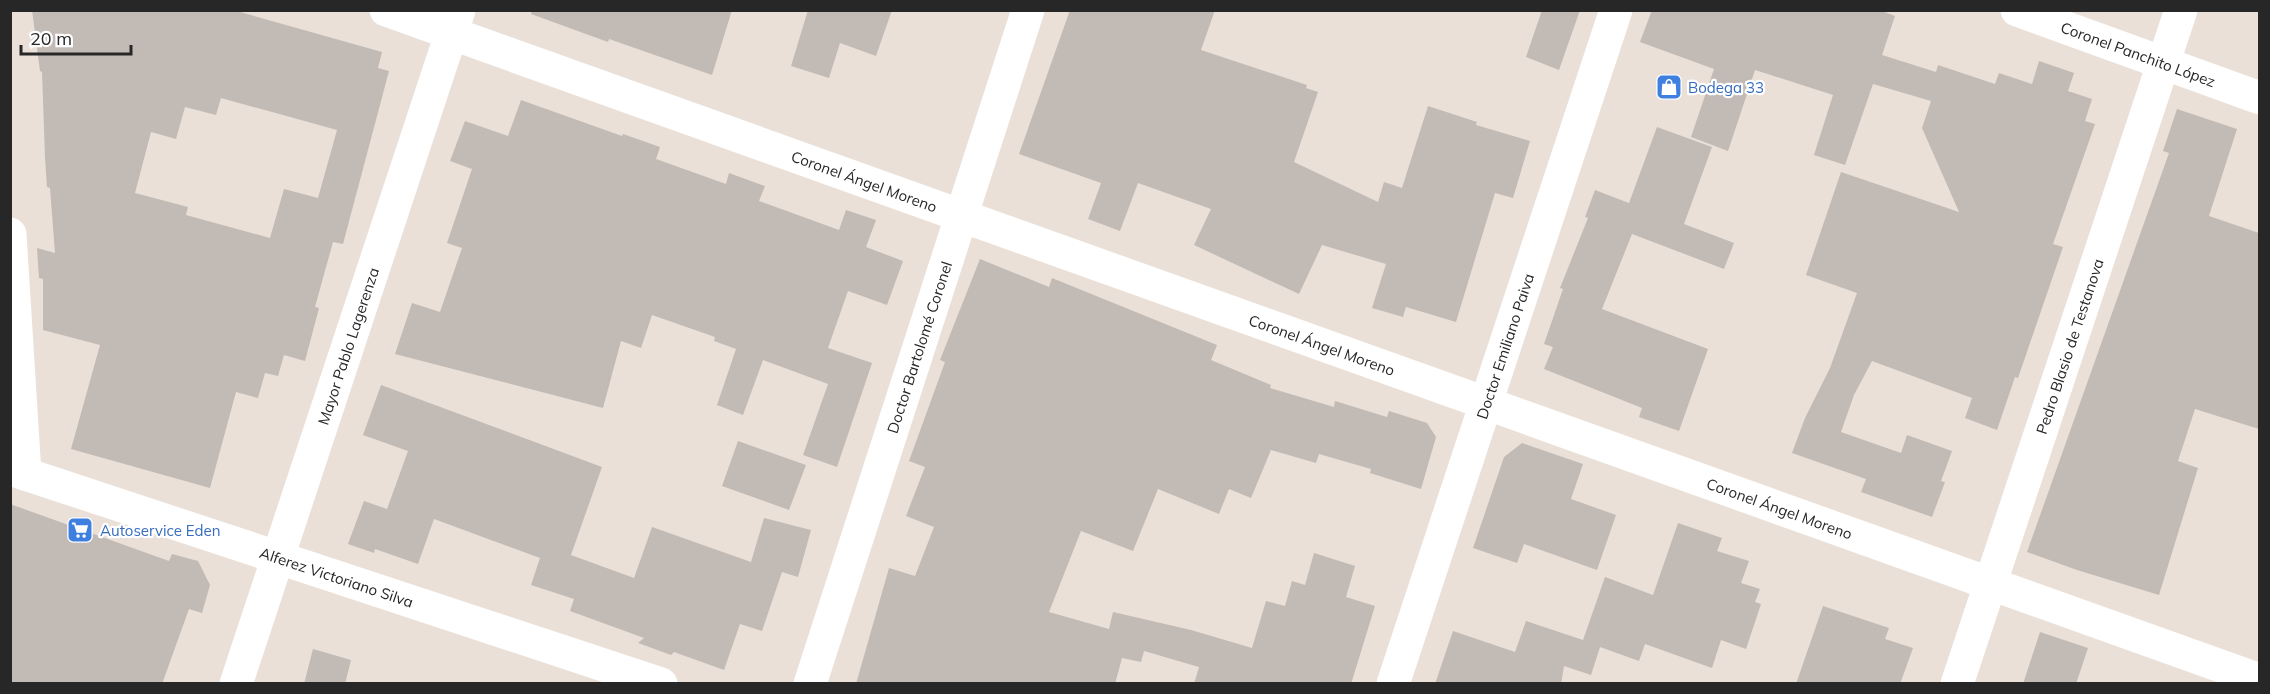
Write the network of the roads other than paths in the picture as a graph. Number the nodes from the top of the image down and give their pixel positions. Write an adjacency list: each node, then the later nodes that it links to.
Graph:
1 (386, 10): 6 (street, Coronel Ángel Moreno)
2 (1028, 10): 9 (street, Doctor Bartolomé Coronel)
3 (1616, 10): 11 (street, Doctor Emiliano Paiva)
4 (2017, 10): 7 (street, Coronel Panchito López)
5 (2181, 10): 7 (street, Pedro Blasio de Testanova)
6 (455, 22): 9 (street, Coronel Ángel Moreno); 13 (street, Mayor Pablo Lagerenza)
7 (2164, 63): 8 (street, Coronel Panchito López); 14 (street, Pedro Blasio de Testanova)
8 (2259, 98)
9 (961, 216): 11 (street, Coronel Ángel Moreno); 18 (street, Doctor Bartolomé Coronel)
10 (10, 234): 12 (street)
11 (1486, 404): 14 (street, Coronel Ángel Moreno); 19 (street, Doctor Emiliano Paiva)
12 (18, 471): 13 (street, Alferez Victoriano Silva)
13 (278, 557): 16 (street, Mayor Pablo Lagerenza); 17 (street, Alferez Victoriano Silva)
14 (1990, 584): 15 (street, Coronel Ángel Moreno); 20 (street, Pedro Blasio de Testanova)
15 (2259, 680)
16 (236, 684)
17 (661, 684)
18 (810, 684)
19 (1393, 684)
20 (1957, 684)

